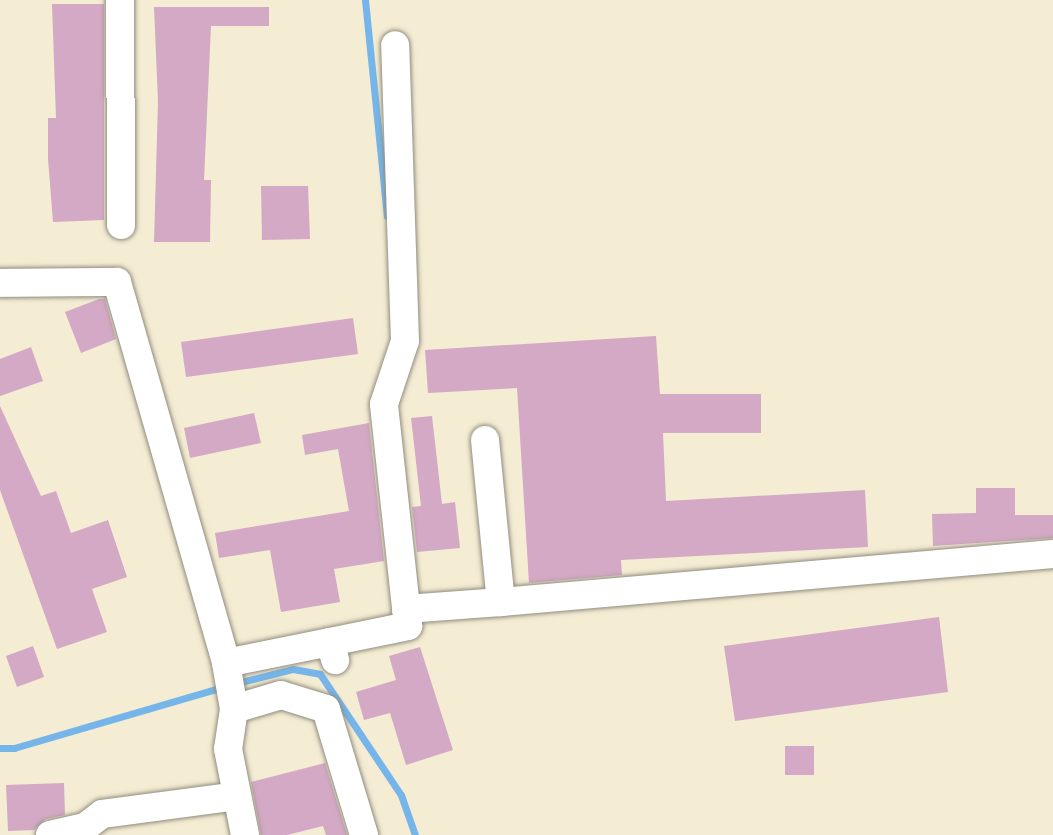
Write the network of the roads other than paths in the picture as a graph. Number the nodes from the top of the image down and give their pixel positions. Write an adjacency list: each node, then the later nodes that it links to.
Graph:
1 (120, 0): 3 (street)
2 (395, 45): 8 (street)
3 (121, 225)
4 (0, 283): 9 (street)
5 (485, 440): 7 (street)
6 (1053, 554): 7 (street)
7 (501, 602): 8 (street)
8 (406, 609): 9 (street)
9 (226, 663): 10 (street)
10 (234, 709): 11 (street); 14 (street)
11 (237, 795): 12 (street); 13 (street)
12 (50, 835)
13 (245, 835)
14 (364, 835)

